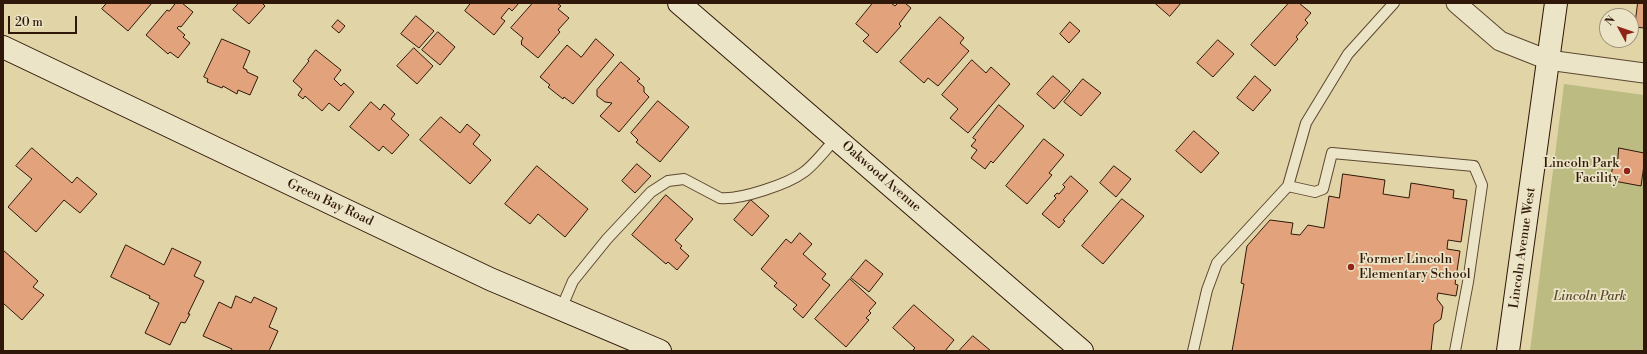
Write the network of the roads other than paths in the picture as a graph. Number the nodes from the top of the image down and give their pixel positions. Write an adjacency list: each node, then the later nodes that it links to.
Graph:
1 (680, 3): 8 (street, Oakwood Avenue)
2 (1394, 3): 9 (lane)
3 (1456, 3): 6 (street)
4 (1556, 3): 6 (street, Lincoln Avenue West)
5 (3, 47): 10 (street, Green Bay Road)
6 (1548, 60): 7 (street); 15 (street, Lincoln Avenue West)
7 (1644, 73)
8 (836, 138): 10 (lane); 12 (street, Oakwood Avenue)
9 (1288, 186): 13 (lane); 14 (lane)
10 (561, 309): 11 (street, Green Bay Road)
11 (660, 351)
12 (1082, 351)
13 (1193, 351)
14 (1455, 351)
15 (1508, 351)

